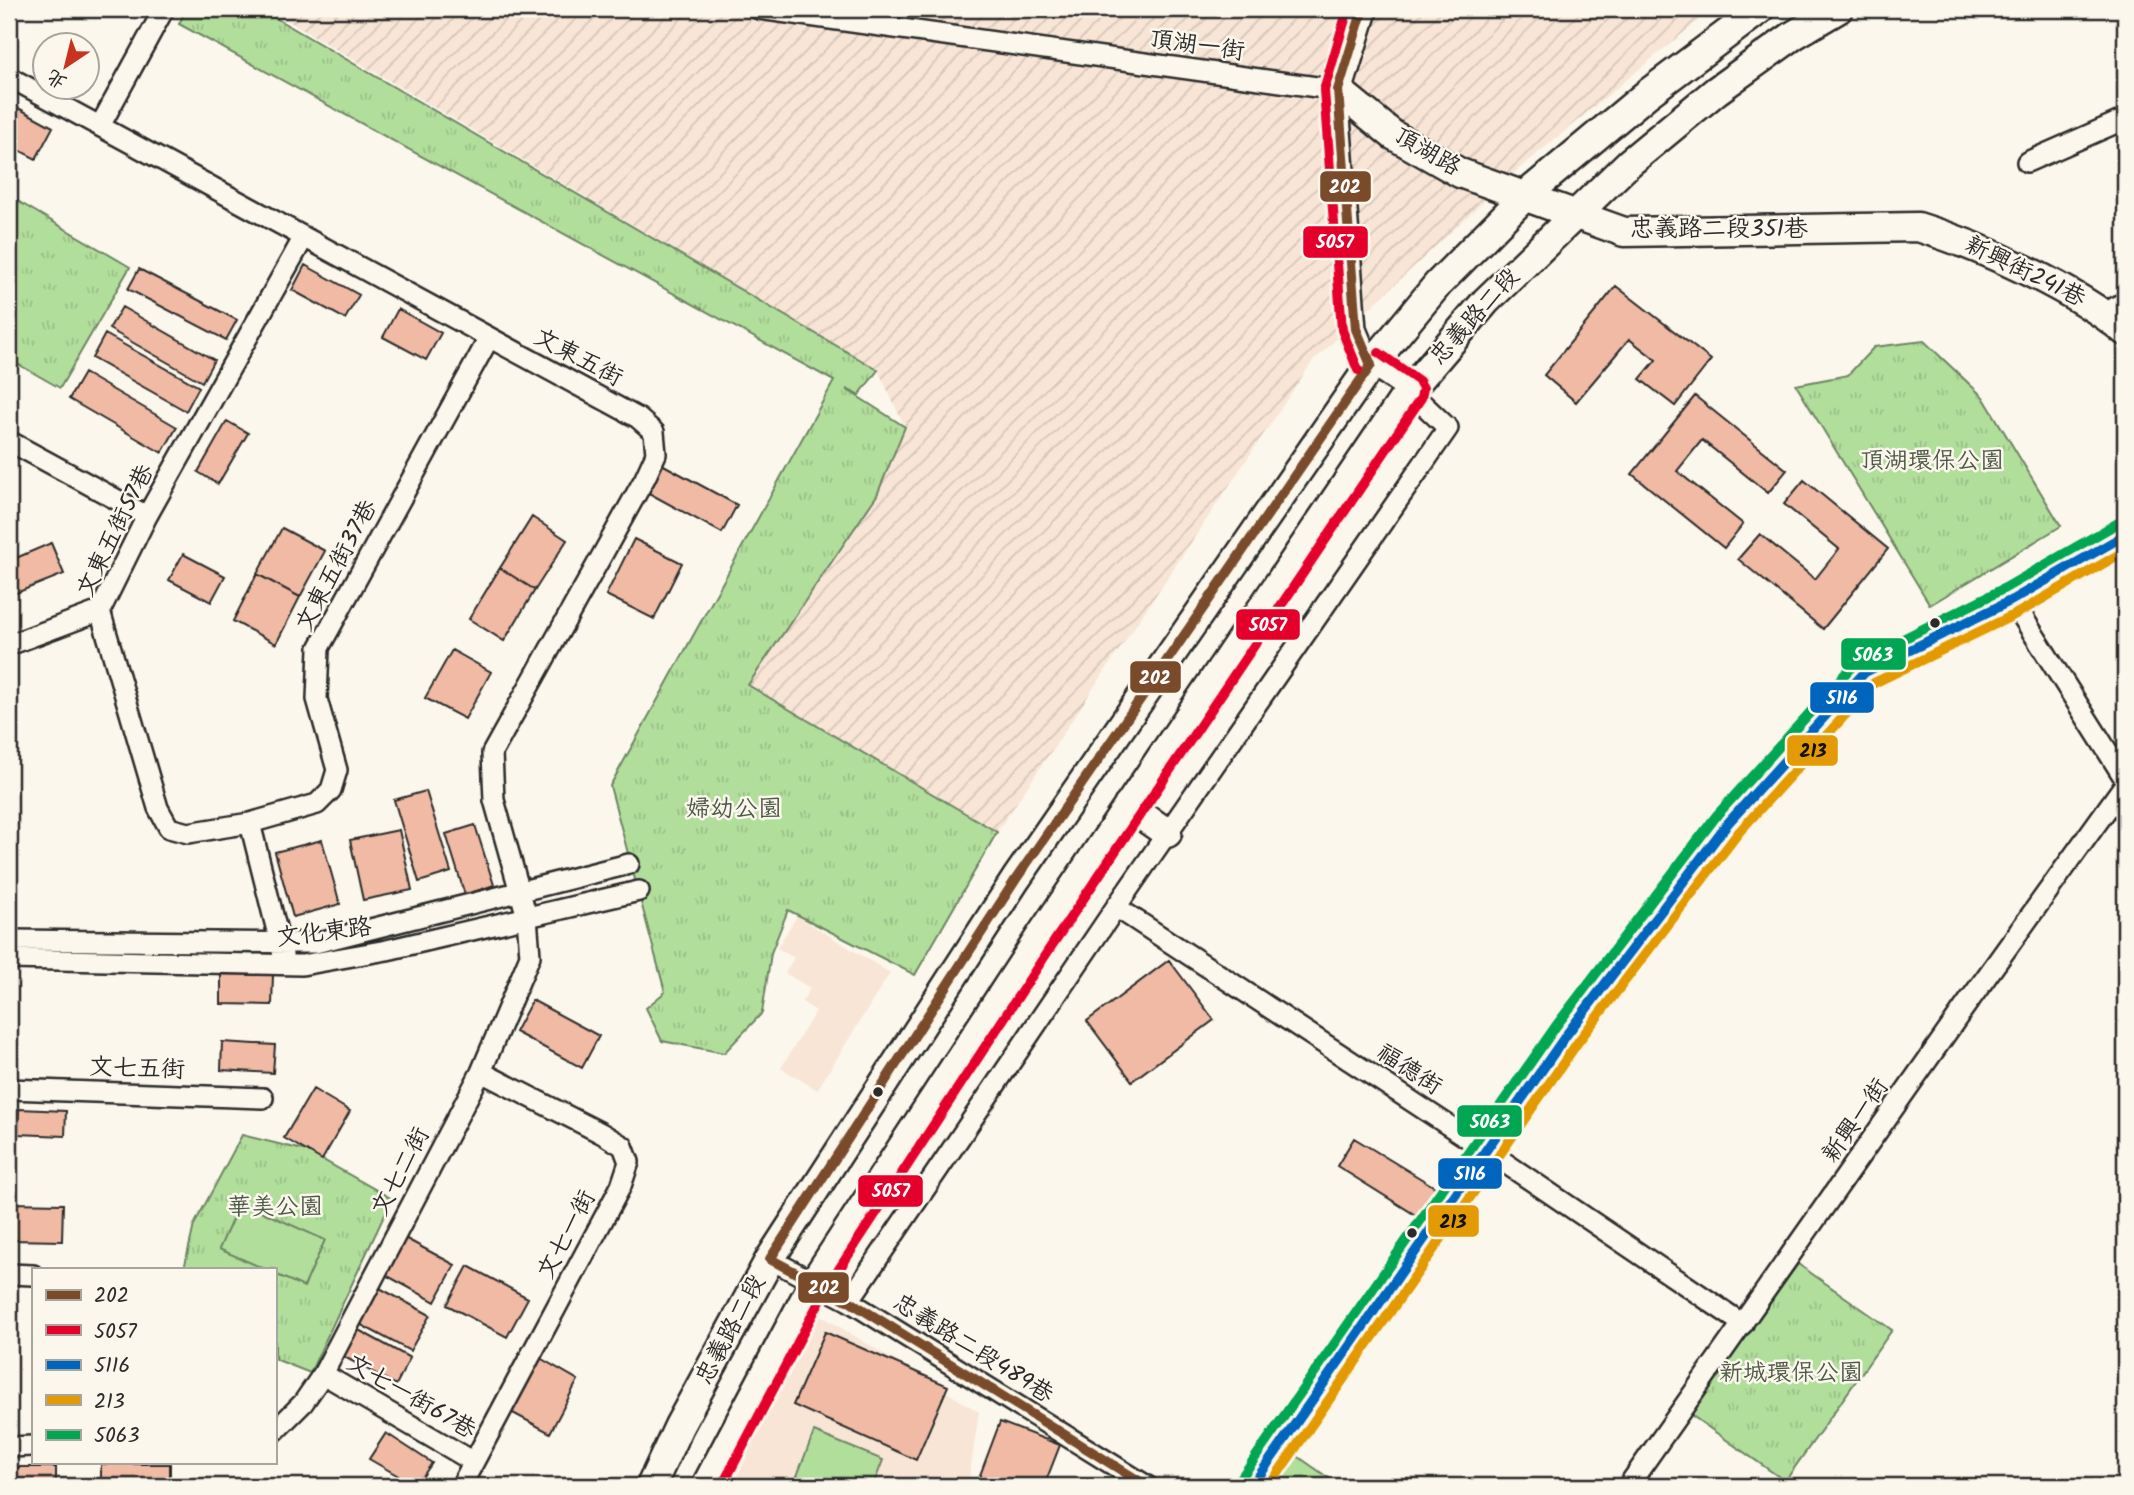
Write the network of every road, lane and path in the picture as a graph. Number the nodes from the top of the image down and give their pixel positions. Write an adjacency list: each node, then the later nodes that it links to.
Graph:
1 (164, 9): 9 (street)
2 (759, 9): 7 (street, 頂湖一街)
3 (1363, 9): 7 (main road)
4 (1760, 9): 11 (main road, 忠義路二段)
5 (1838, 9): 12 (main road, 忠義路二段)
6 (9, 77): 9 (street, 文東五街)
7 (1338, 90): 11 (main road, 頂湖路); 17 (street)
8 (2125, 119): 10 (street)
9 (100, 126): 14 (street, 文東五街)
10 (2027, 162)
11 (1527, 195): 12 (main road, 忠義路二段351巷); 17 (main road, 忠義路二段)
12 (1574, 212): 13 (main road, 忠義路二段351巷); 18 (main road, 忠義路二段)
13 (1918, 227): 15 (main road, 新興街241巷)
14 (304, 237): 16 (street, 文東五街); 20 (street, 文東五街57巷)
15 (2121, 314)
16 (489, 338): 27 (street, 文東五街37巷); 31 (street, 文東五街)
17 (1371, 365): 18 (street); 42 (main road, 忠義路二段)
18 (1409, 391): 26 (main road, 忠義路二段); 28 (street)
19 (9, 441): 20 (street)
20 (147, 516): 23 (street, 文東五街57巷)
21 (2125, 535): 22 (street)
22 (2012, 600): 25 (street, 新興一街); 41 (street)
23 (100, 611): 24 (street); 27 (street, 文東五街57巷)
24 (9, 645)
25 (2125, 782): 47 (street, 新興一街)
26 (1128, 806): 28 (main road); 45 (main road, 忠義路二段)
27 (250, 823): 35 (street)
28 (1167, 833): 32 (street)
29 (629, 864): 31 (street, 文化東路)
30 (639, 891): 33 (street, 文化東路)
31 (520, 894): 33 (street, 文東五街); 35 (street, 文化東路)
32 (1116, 907): 41 (street, 福德街); 46 (street)
33 (527, 917): 37 (street, 文化東路); 38 (street, 文七二街)
34 (9, 940): 35 (street, 文化東路)
35 (280, 943): 37 (street)
36 (9, 959): 37 (street, 文化東路)
37 (285, 965)
38 (481, 1072): 48 (street, 文七二街); 52 (street, 文七一街)
39 (9, 1089): 40 (street, 文七五街)
40 (263, 1098)
41 (1486, 1150): 47 (street, 福德街); 57 (street)
42 (770, 1259): 45 (street, 忠義路二段489巷); 54 (main road, 忠義路二段)
43 (9, 1274): 44 (street)
44 (32, 1275)
45 (814, 1282): 46 (street, 忠義路二段489巷); 55 (main road, 忠義路二段)
46 (849, 1301): 56 (street, 忠義路二段489巷)
47 (1743, 1324): 58 (street, 新興一街)
48 (323, 1374): 49 (street, 文七二街); 52 (street, 文七一街67巷)
49 (276, 1430)
50 (32, 1446): 51 (street)
51 (9, 1447)
52 (474, 1462): 53 (street, 文七一街)
53 (461, 1486)
54 (651, 1486)
55 (706, 1486)
56 (1147, 1486)
57 (1252, 1486)
58 (1628, 1486)

